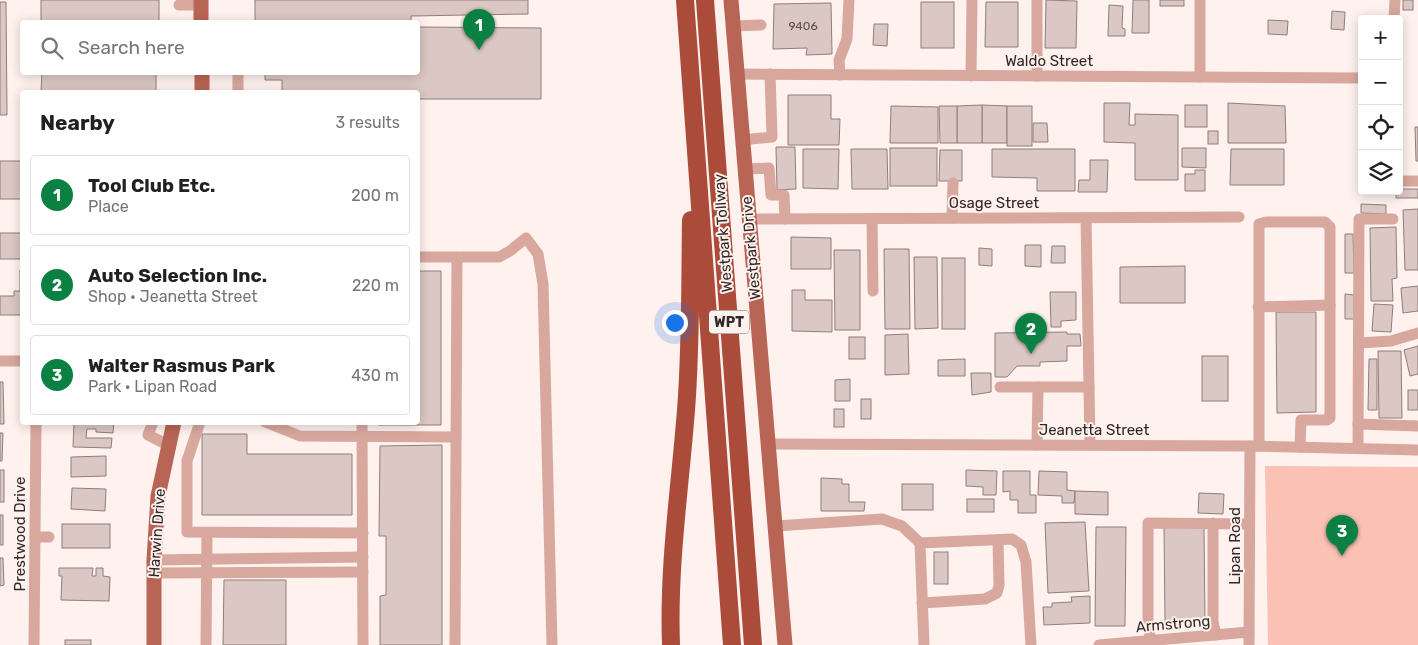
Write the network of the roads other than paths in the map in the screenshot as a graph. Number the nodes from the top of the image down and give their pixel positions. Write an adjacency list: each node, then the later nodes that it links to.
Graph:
1 (685, 0): 26 (highway, Westpark Tollway / WPT)
2 (705, 0): 97 (highway, Westpark Tollway / WPT)
3 (731, 0): 13 (main road, Westpark Drive)
4 (849, 0): 19 (street)
5 (972, 0): 20 (street)
6 (1037, 0): 21 (street)
7 (1200, 0): 22 (street)
8 (1395, 0): 11 (street)
9 (201, 2): 10 (street); 12 (main road)
10 (179, 5)
11 (1394, 15)
12 (202, 20)
13 (733, 26): 14 (street); 15 (main road, Westpark Drive)
14 (761, 26)
15 (737, 74): 16 (street, Waldo Street); 27 (main road, Westpark Drive)
16 (770, 74): 19 (street, Waldo Street); 27 (street)
17 (202, 75): 24 (main road)
18 (238, 75): 25 (street)
19 (840, 75): 20 (street, Waldo Street)
20 (971, 76): 21 (street, Waldo Street)
21 (1037, 76): 22 (street, Waldo Street)
22 (1200, 77): 23 (street, Waldo Street)
23 (1358, 78)
24 (202, 90)
25 (238, 90)
26 (694, 107): 95 (highway); 96 (highway, Westpark Tollway / WPT)
27 (742, 140): 28 (main road, Westpark Drive)
28 (744, 169): 35 (main road, Westpark Drive); 36 (street)
29 (1403, 181): 30 (street)
30 (1418, 181)
31 (953, 183): 33 (street)
32 (1239, 217): 34 (street, Osage Street)
33 (952, 218): 34 (street, Osage Street); 37 (street, Osage Street)
34 (1086, 218): 50 (street)
35 (748, 219): 36 (street, Osage Street); 63 (main road, Westpark Drive)
36 (785, 219): 37 (street, Osage Street)
37 (872, 219): 41 (street)
38 (1393, 219): 45 (street)
39 (420, 257): 40 (street)
40 (457, 257): 62 (street); 94 (street)
41 (873, 292)
42 (1330, 305): 43 (street); 43 (street, Lipan Road); 68 (street)
43 (1258, 307): 67 (street, Lipan Road)
44 (1418, 334): 45 (street)
45 (1359, 343): 51 (street)
46 (0, 361): 47 (street)
47 (20, 361)
48 (1000, 387): 49 (street)
49 (1038, 387): 50 (street); 65 (street)
50 (1089, 387): 66 (street)
51 (1358, 424): 59 (street); 69 (street)
52 (36, 425): 77 (street, Prestwood Drive)
53 (152, 425): 64 (street)
54 (173, 425): 64 (main road, Harwin Drive)
55 (199, 425): 74 (street)
56 (272, 425): 60 (street)
57 (300, 425): 60 (street)
58 (362, 425): 61 (street)
59 (1418, 426)
60 (300, 436): 61 (street)
61 (362, 437): 62 (street); 75 (street)
62 (456, 437): 93 (street)
63 (770, 444): 65 (street, Jeanetta Street); 73 (main road, Westpark Drive)
64 (168, 445): 82 (main road, Harwin Drive)
65 (1036, 445): 66 (street, Jeanetta Street)
66 (1090, 445): 67 (street, Jeanetta Street)
67 (1254, 446): 68 (street, Jeanetta Street); 72 (street, Lipan Road)
68 (1300, 447): 69 (street, Jeanetta Street)
69 (1358, 448): 70 (street, Jeanetta Street)
70 (1418, 450)
71 (1213, 523): 72 (street); 87 (street); 88 (street)
72 (1250, 524): 86 (street, Lipan Road)
73 (776, 526): 79 (street); 98 (main road, Westpark Drive)
74 (207, 533): 75 (street); 81 (street)
75 (363, 533): 80 (street)
76 (49, 537): 77 (street)
77 (35, 538): 89 (street, Prestwood Drive)
78 (998, 540): 79 (street); 85 (street); 100 (street)
79 (920, 543): 85 (street)
80 (363, 557): 81 (street); 83 (street)
81 (206, 560): 82 (street); 84 (street)
82 (154, 567): 84 (street); 90 (main road, Harwin Drive)
83 (363, 572): 84 (street); 92 (street)
84 (206, 573): 91 (street)
85 (922, 603): 99 (street)
86 (1249, 632): 87 (street, Armstrong); 102 (street, Lipan Road)
87 (1216, 635): 88 (street, Armstrong)
88 (1151, 640): 101 (street, Armstrong)
89 (34, 645)
90 (154, 645)
91 (206, 645)
92 (363, 645)
93 (455, 645)
94 (552, 645)
95 (671, 645)
96 (732, 645)
97 (753, 645)
98 (785, 645)
99 (924, 645)
100 (1030, 645)
101 (1100, 645)
102 (1249, 645)

